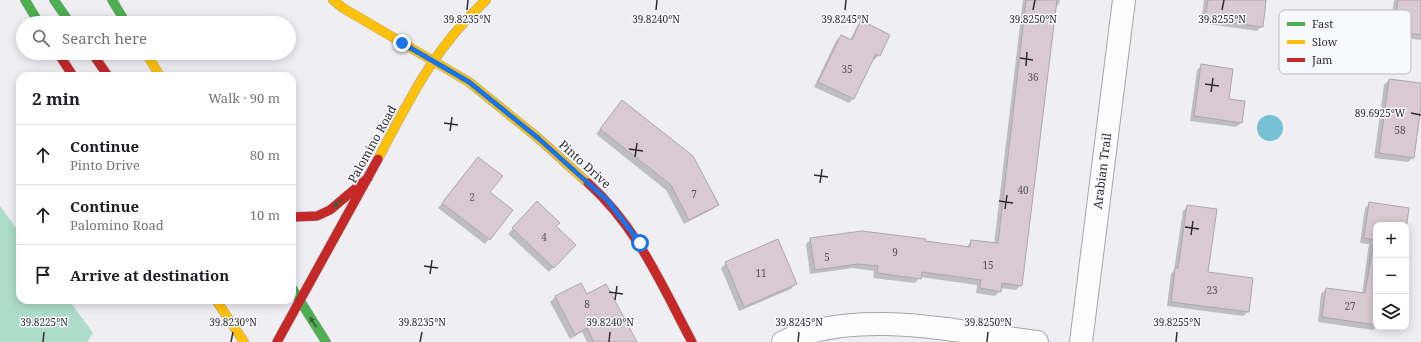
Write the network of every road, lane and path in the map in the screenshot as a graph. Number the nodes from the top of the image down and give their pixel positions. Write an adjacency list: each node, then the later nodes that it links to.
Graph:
1 (25, 0): 7 (main road)
2 (54, 0): 8 (main road)
3 (112, 0): 9 (main road)
4 (333, 0): 13 (main road)
5 (486, 0): 13 (main road, Palomino Road)
6 (1124, 0): 29 (street, Arabian Trail)
7 (35, 16)
8 (65, 16)
9 (122, 16)
10 (63, 60): 14 (main road)
11 (97, 60): 15 (main road)
12 (150, 60): 16 (main road)
13 (433, 60): 17 (main road, Palomino Road); 26 (main road, Pinto Drive)
14 (70, 72)
15 (105, 72)
16 (158, 72)
17 (368, 178): 18 (main road, one-way to 18); 21 (main road, Palomino Road)
18 (296, 216)
19 (296, 295): 21 (main road)
20 (296, 302): 21 (main road)
21 (300, 302): 24 (main road, Palomino Road); 25 (main road, one-way to 21)
22 (219, 304): 23 (main road)
23 (244, 342)
24 (277, 342)
25 (326, 342)
26 (692, 342)
27 (783, 342): 28 (street)
28 (1037, 342)
29 (1081, 342)

